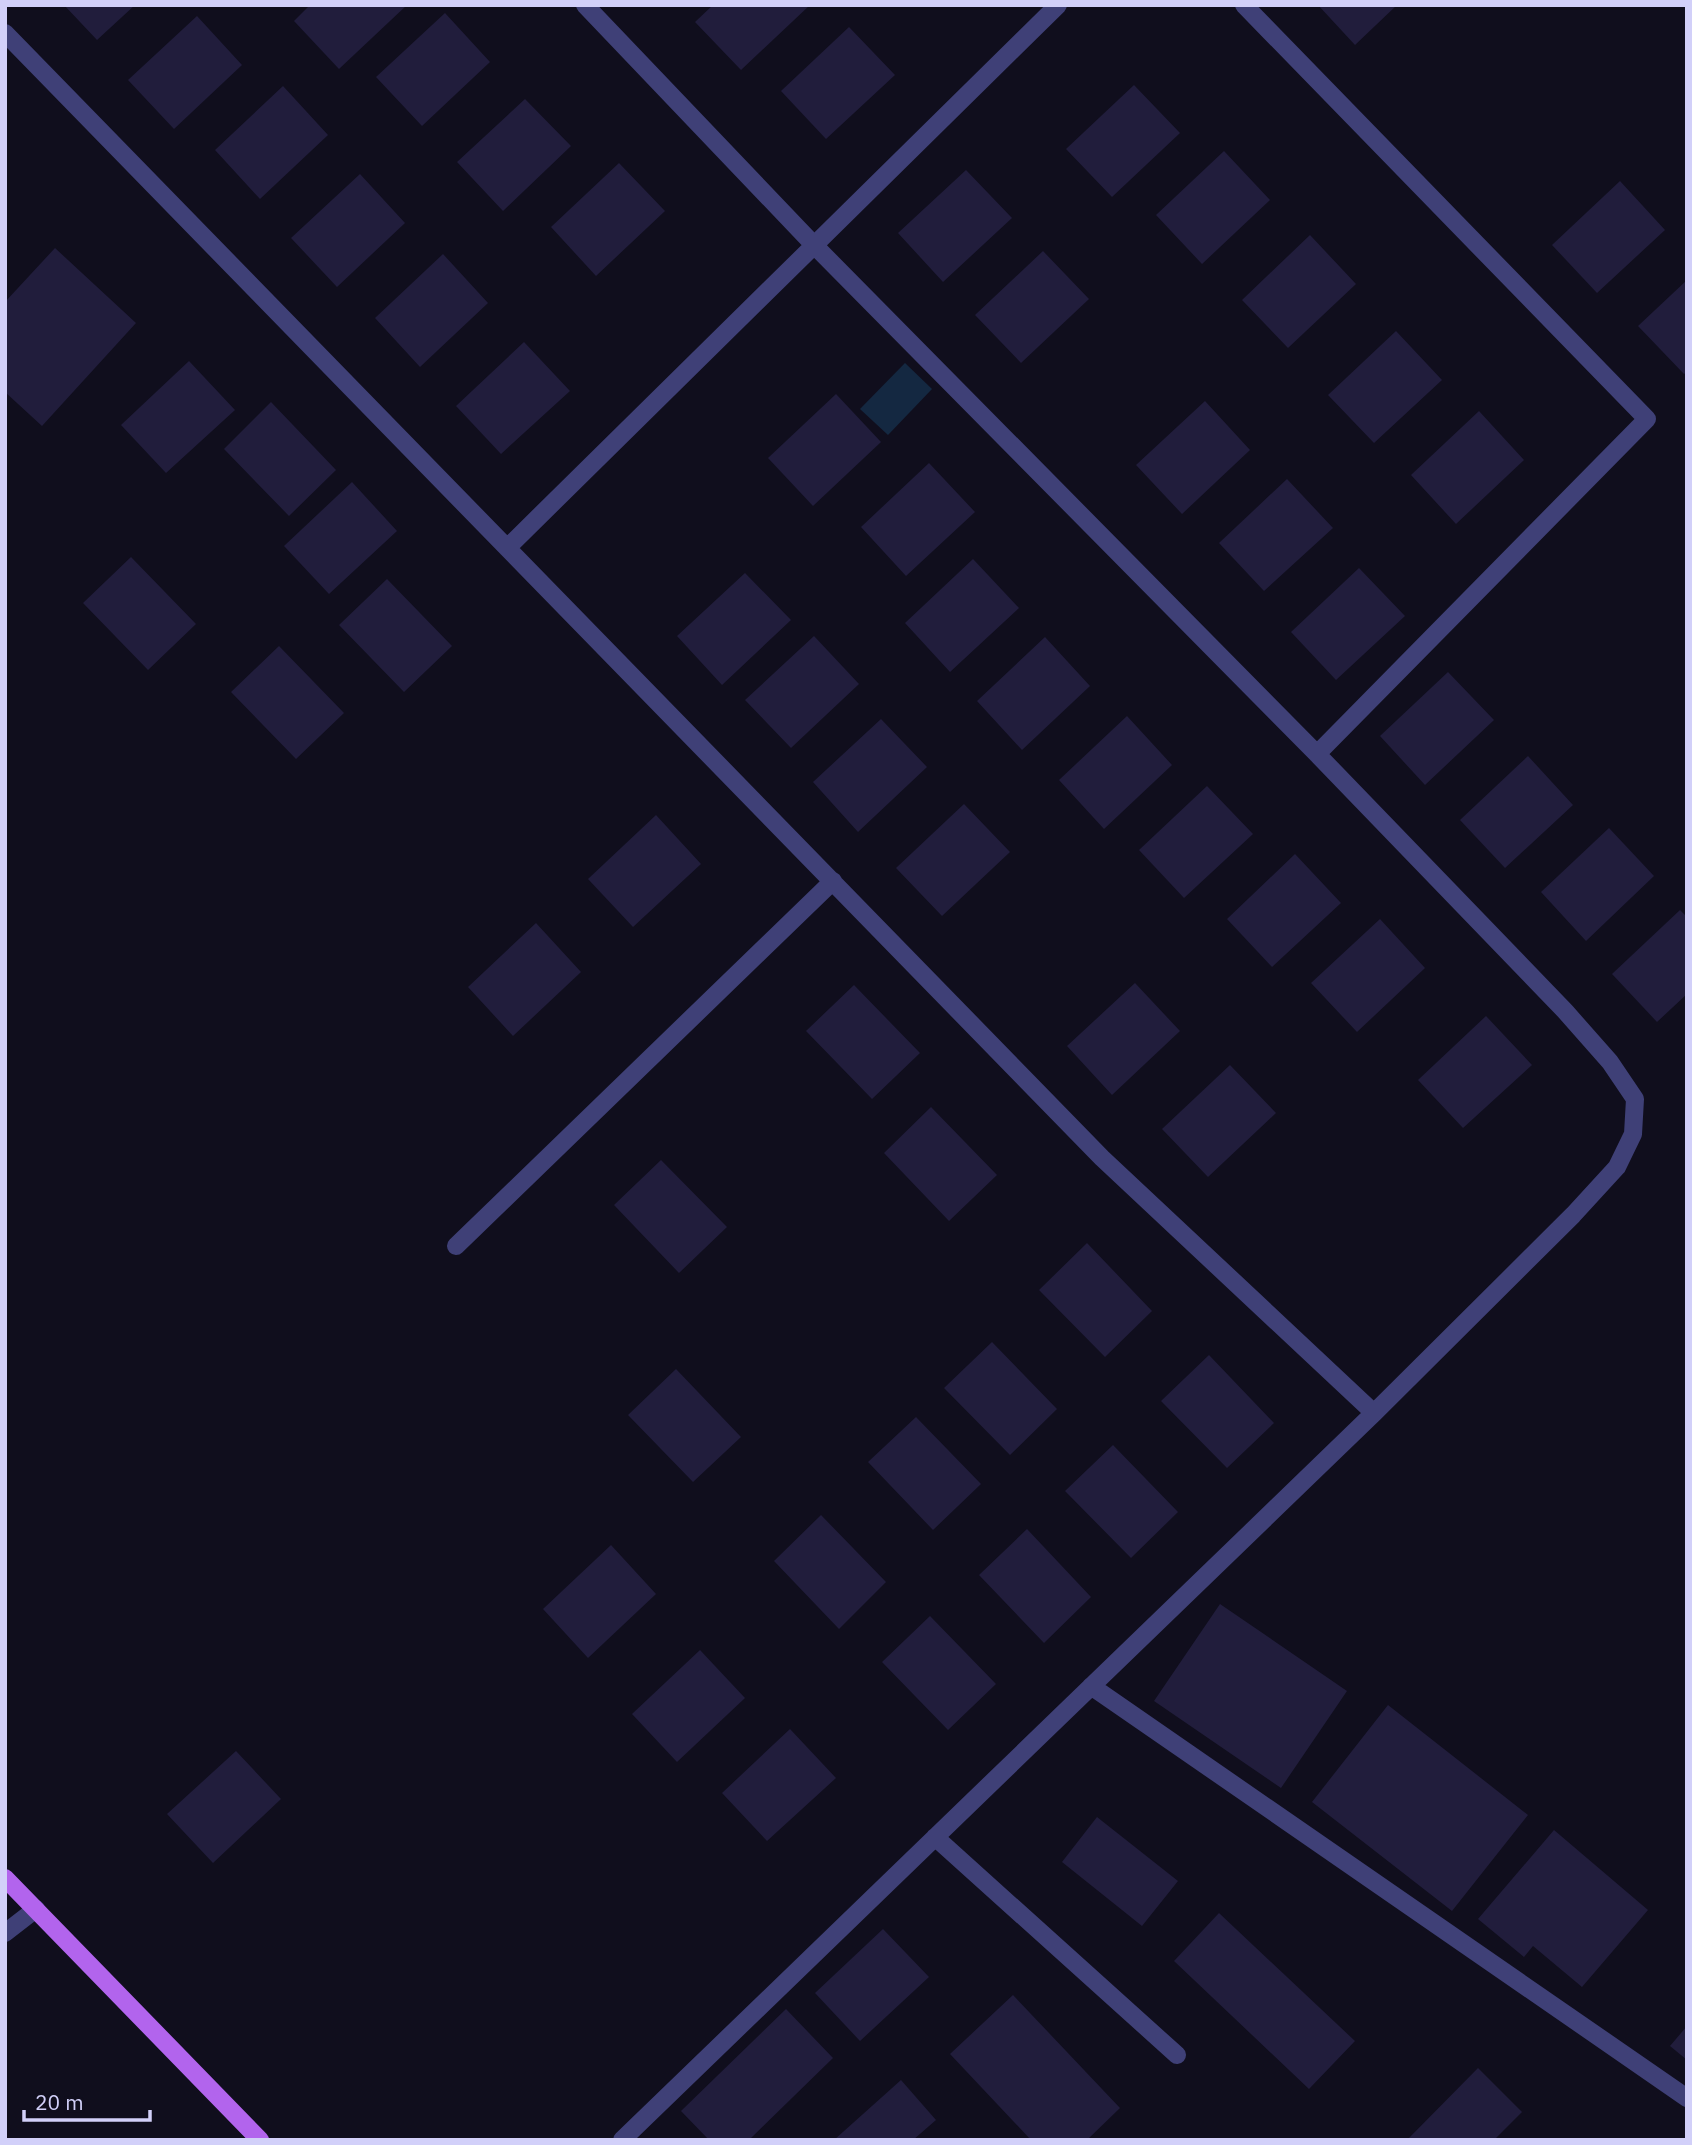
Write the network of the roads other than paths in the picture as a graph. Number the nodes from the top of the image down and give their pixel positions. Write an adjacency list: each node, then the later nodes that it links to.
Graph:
1 (585, 5): 5 (street)
2 (1058, 5): 5 (street)
3 (1244, 5): 7 (street)
4 (5, 33): 6 (street)
5 (813, 244): 6 (street); 7 (street)
6 (507, 548): 8 (street)
7 (1317, 754): 10 (street)
8 (833, 881): 9 (street); 10 (street)
9 (456, 1246)
10 (1374, 1413): 11 (street)
11 (1091, 1686): 12 (street); 17 (street)
12 (935, 1837): 16 (street); 19 (street)
13 (5, 1878): 14 (main road)
14 (36, 1909): 15 (street); 18 (main road)
15 (5, 1933)
16 (1177, 2055)
17 (1687, 2098)
18 (260, 2140)
19 (621, 2140)

